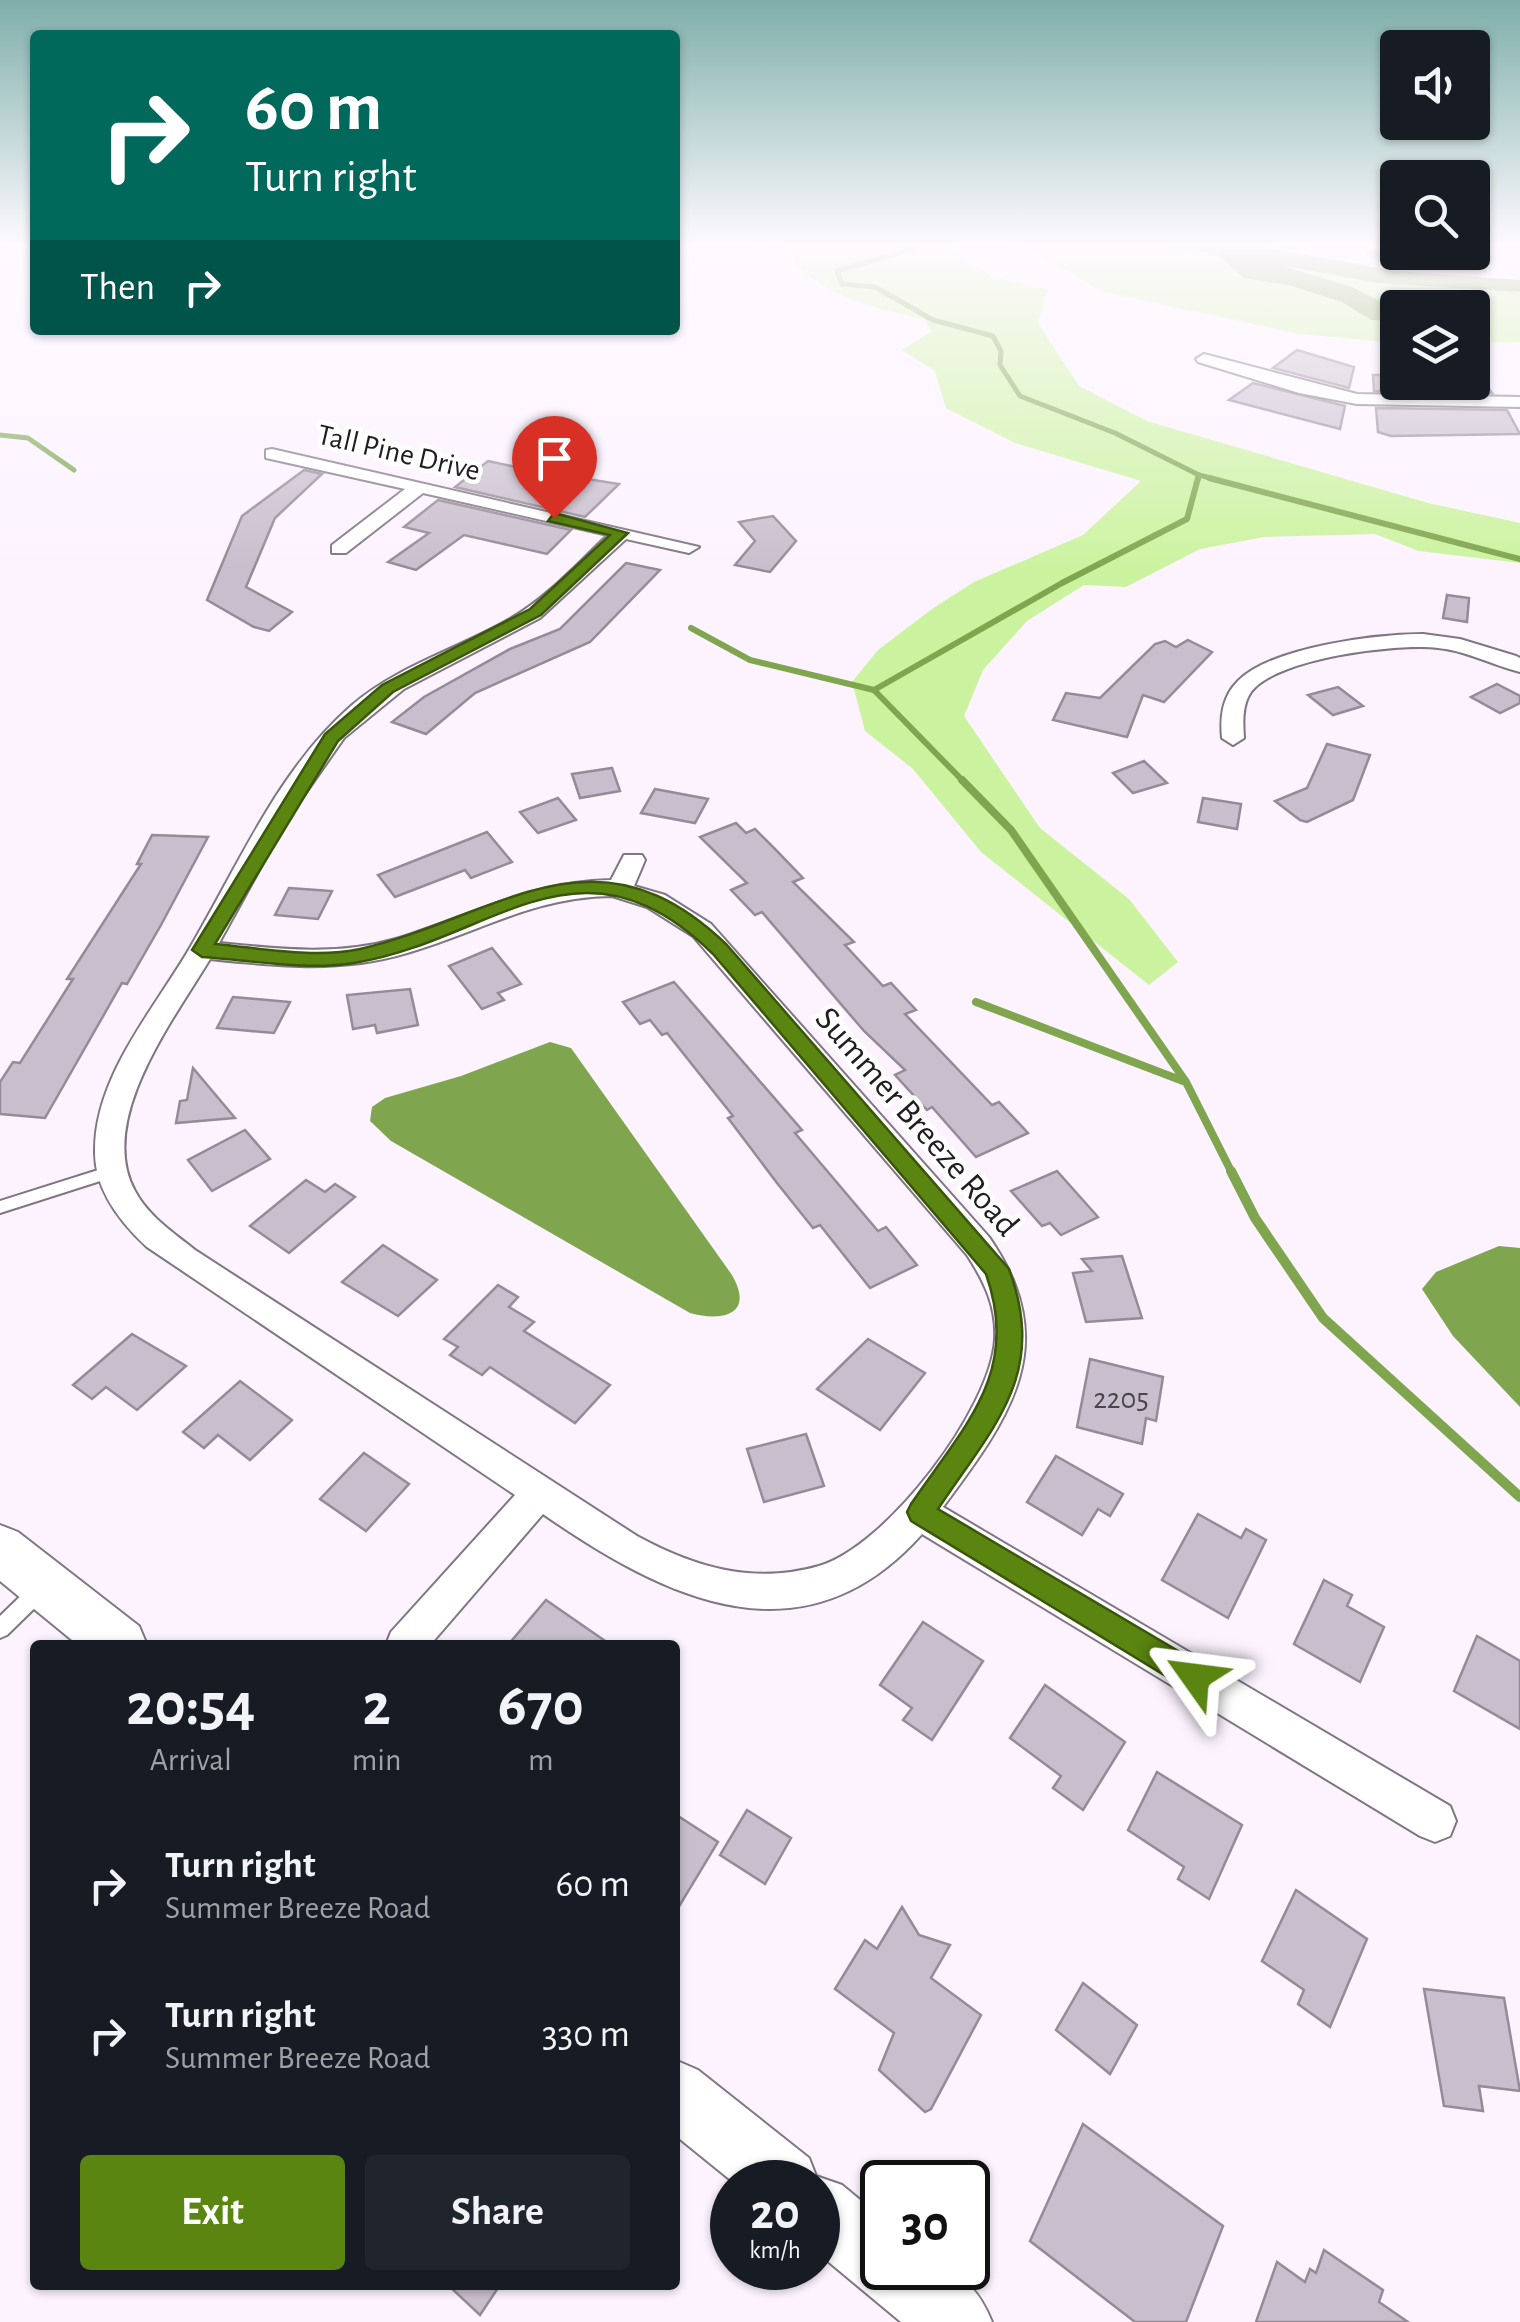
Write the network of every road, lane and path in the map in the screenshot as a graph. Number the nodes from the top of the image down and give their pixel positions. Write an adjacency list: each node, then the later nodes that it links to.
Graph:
1 (1204, 359): 2 (street)
2 (1520, 402)
3 (272, 454): 4 (street, Tall Pine Drive)
4 (419, 487): 5 (street, Tall Pine Drive); 7 (street)
5 (621, 533): 6 (street, Tall Pine Drive); 12 (street, Summer Breeze Road)
6 (689, 548)
7 (339, 549)
8 (1520, 666): 9 (street)
9 (1233, 738)
10 (633, 860): 11 (street)
11 (620, 889): 12 (street, Summer Breeze Road); 16 (street, Summer Breeze Road)
12 (202, 950): 13 (street, Summer Breeze Road)
13 (114, 1171): 14 (lane); 15 (street, Summer Breeze Road)
14 (0, 1207)
15 (540, 1491): 16 (street, Summer Breeze Road); 21 (street)
16 (920, 1512): 22 (street)
17 (0, 1549): 18 (street)
18 (45, 1586): 19 (lane); 20 (street)
19 (0, 1629)
20 (114, 1640)
21 (409, 1640)
22 (1435, 1820)
23 (680, 2097): 24 (street)
24 (758, 2160)
25 (840, 2227): 26 (street)
26 (860, 2244)
27 (917, 2290): 28 (street)
28 (957, 2322)

